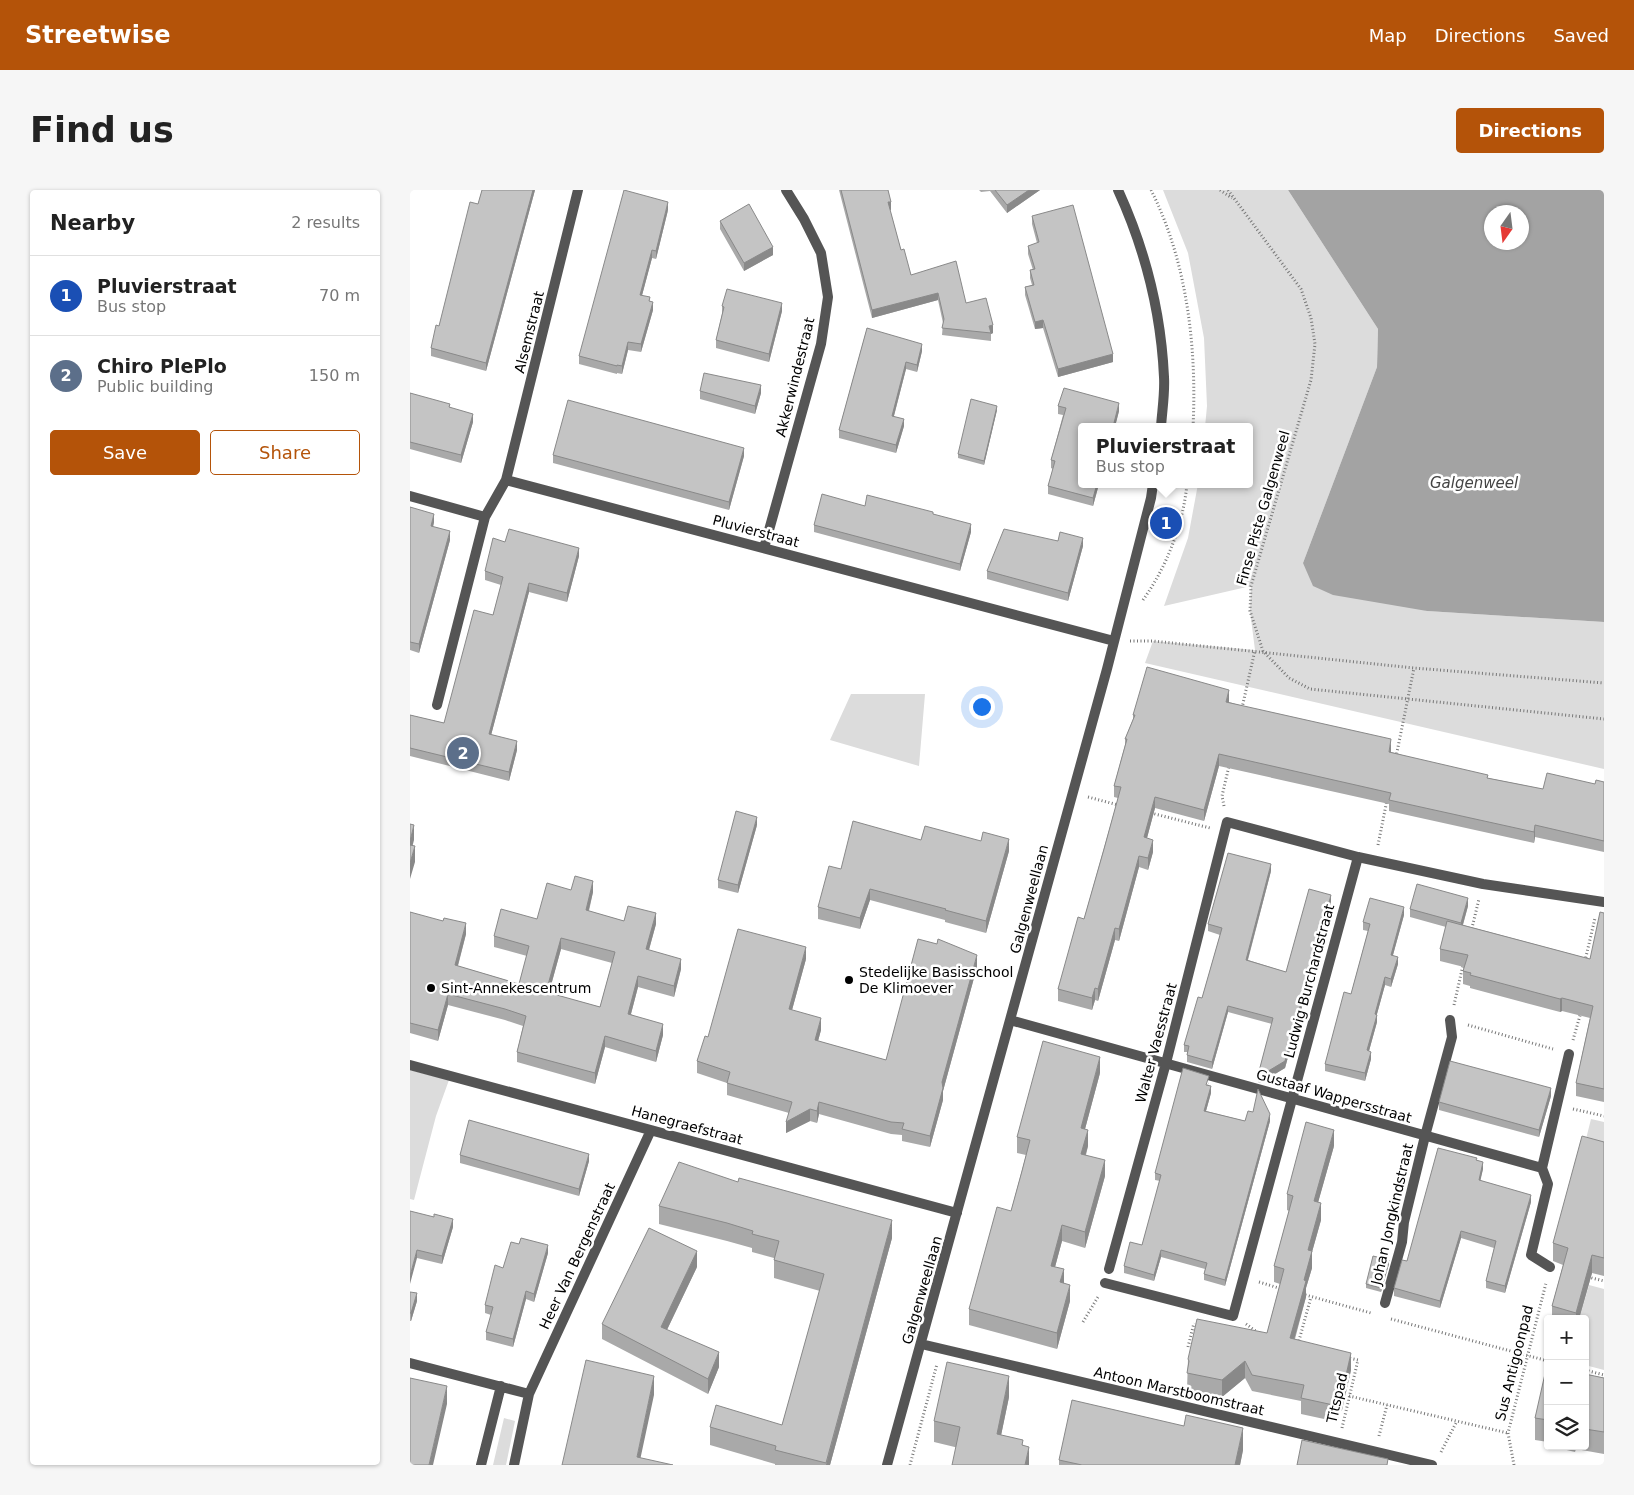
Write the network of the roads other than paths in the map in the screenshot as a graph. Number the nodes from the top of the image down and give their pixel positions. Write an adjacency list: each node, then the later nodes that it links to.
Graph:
1 (578, 190): 5 (street, Alsemstraat)
2 (786, 190): 9 (street, Akkerwindestraat)
3 (1118, 190): 4 (street)
4 (1161, 423)
5 (506, 480): 8 (street); 9 (street, Pluvierstraat)
6 (1152, 488): 10 (street, Galgenweellaan)
7 (410, 496): 8 (street)
8 (485, 517): 11 (street)
9 (764, 548): 10 (street, Pluvierstraat)
10 (1114, 641): 14 (street, Galgenweellaan)
11 (437, 706)
12 (1358, 857): 13 (street); 17 (street, Walter Vaesstraat); 19 (street, Ludwig Burchardstraat)
13 (1602, 901)
14 (1010, 1020): 17 (street, Gustaaf Wappersstraat); 23 (street, Galgenweellaan)
15 (1450, 1020): 21 (street, Johan Jongkindstraat)
16 (1569, 1054): 22 (street)
17 (1166, 1063): 19 (street, Gustaaf Wappersstraat); 25 (street, Walter Vaesstraat)
18 (410, 1065): 20 (street, Hanegraefstraat)
19 (1291, 1098): 21 (street, Gustaaf Wappersstraat); 26 (street, Ludwig Burchardstraat)
20 (651, 1130): 23 (street, Hanegraefstraat); 31 (street, Heer Van Bergenstraat)
21 (1425, 1136): 22 (street, Gustaaf Wappersstraat); 27 (street, Johan Jongkindstraat)
22 (1542, 1168): 24 (street)
23 (957, 1213): 28 (street, Galgenweellaan)
24 (1550, 1267)
25 (1109, 1269)
26 (1106, 1283)
27 (1385, 1303)
28 (921, 1344): 34 (street, Galgenweellaan); 35 (street, Antoon Marstboomstraat)
29 (410, 1364): 30 (street)
30 (501, 1386): 31 (street); 32 (street)
31 (529, 1394): 33 (street, Heer Van Bergenstraat)
32 (481, 1465)
33 (514, 1465)
34 (887, 1465)
35 (1432, 1465)

